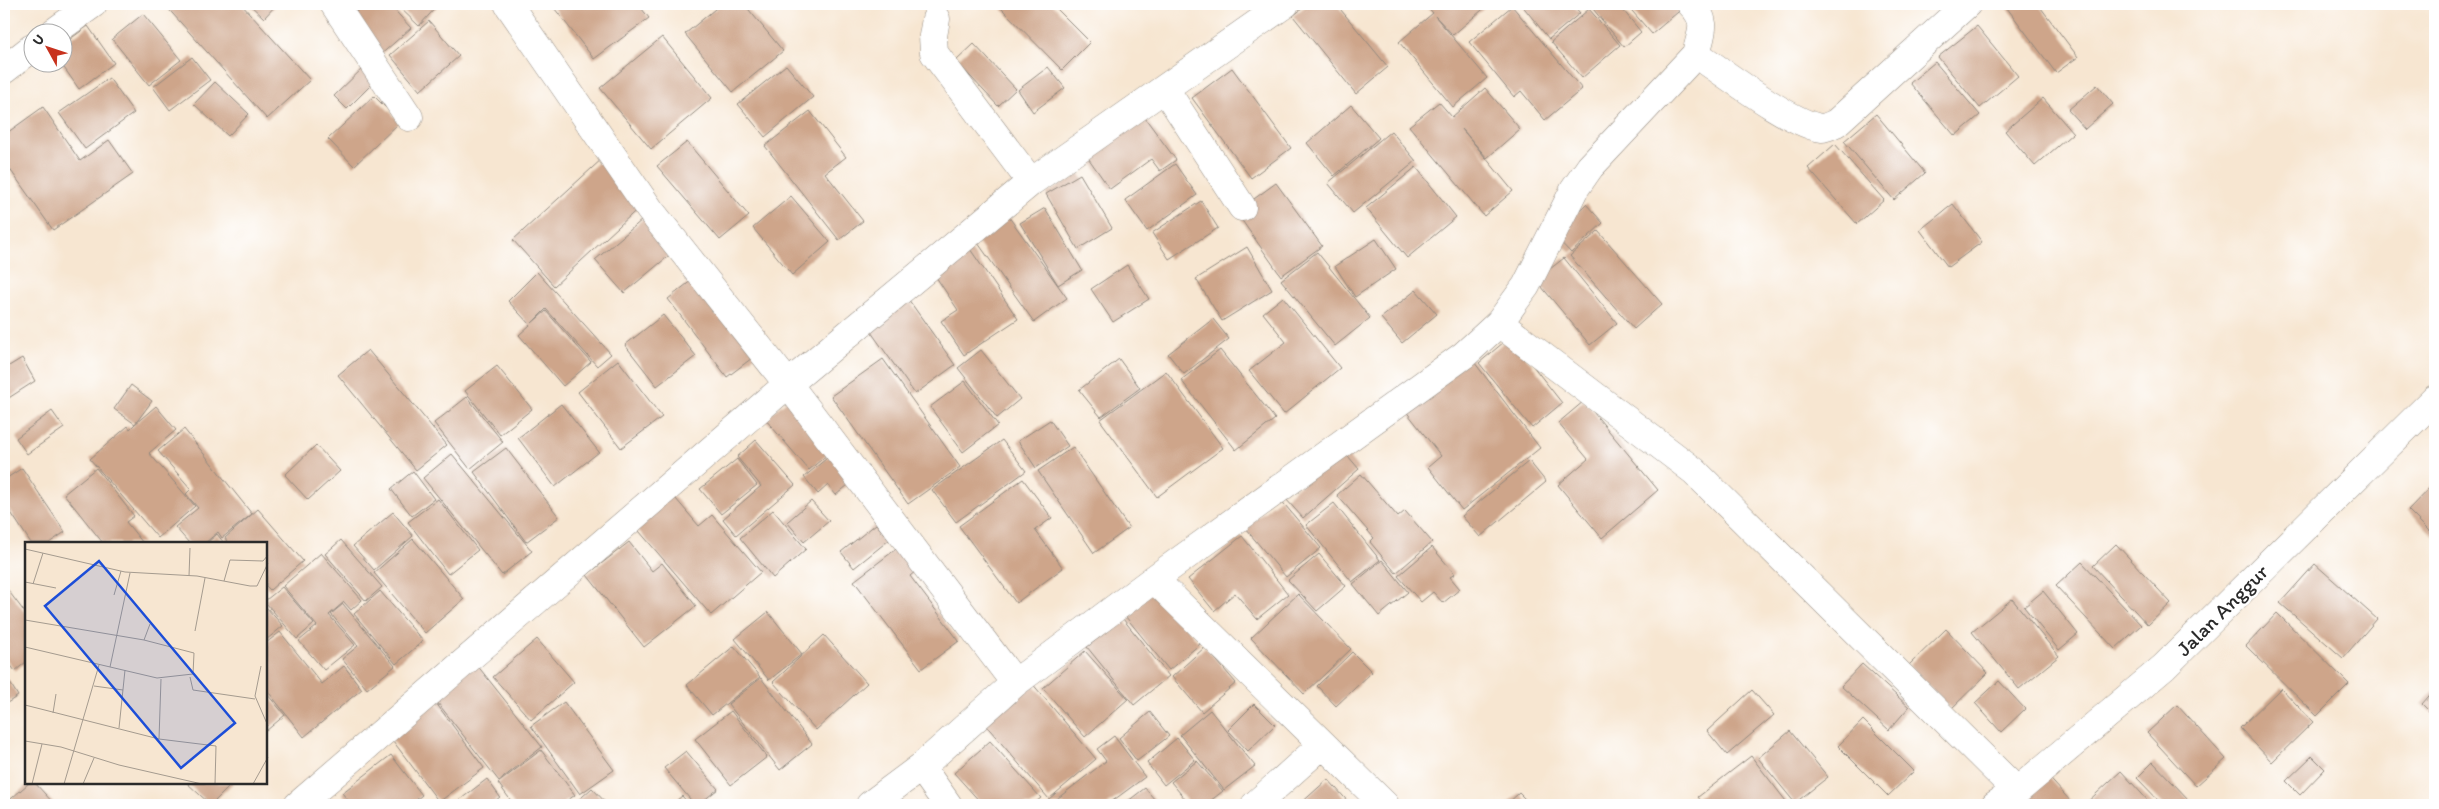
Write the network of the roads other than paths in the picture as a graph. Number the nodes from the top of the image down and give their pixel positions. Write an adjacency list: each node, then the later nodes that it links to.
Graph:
1 (92, 4): 8 (street)
2 (334, 4): 13 (street)
3 (508, 4): 17 (street)
4 (1285, 4): 12 (street)
5 (1691, 4): 9 (street)
6 (1967, 4): 9 (street)
7 (936, 19): 14 (street)
8 (68, 22)
9 (1696, 54): 16 (street)
10 (22, 56): 11 (street)
11 (4, 70)
12 (1165, 89): 14 (street); 15 (street)
13 (409, 118)
14 (1031, 182): 17 (street)
15 (1242, 207)
16 (1499, 323): 19 (street); 23 (street)
17 (788, 384): 20 (street); 24 (street)
18 (2435, 399): 23 (street, Jalan Anggur)
19 (1154, 579): 20 (street); 21 (street)
20 (1015, 683): 22 (street)
21 (1322, 745): 27 (street); 28 (street)
22 (921, 767): 25 (street); 26 (street)
23 (2006, 798)
24 (298, 805)
25 (870, 805)
26 (948, 805)
27 (1255, 805)
28 (1385, 805)

